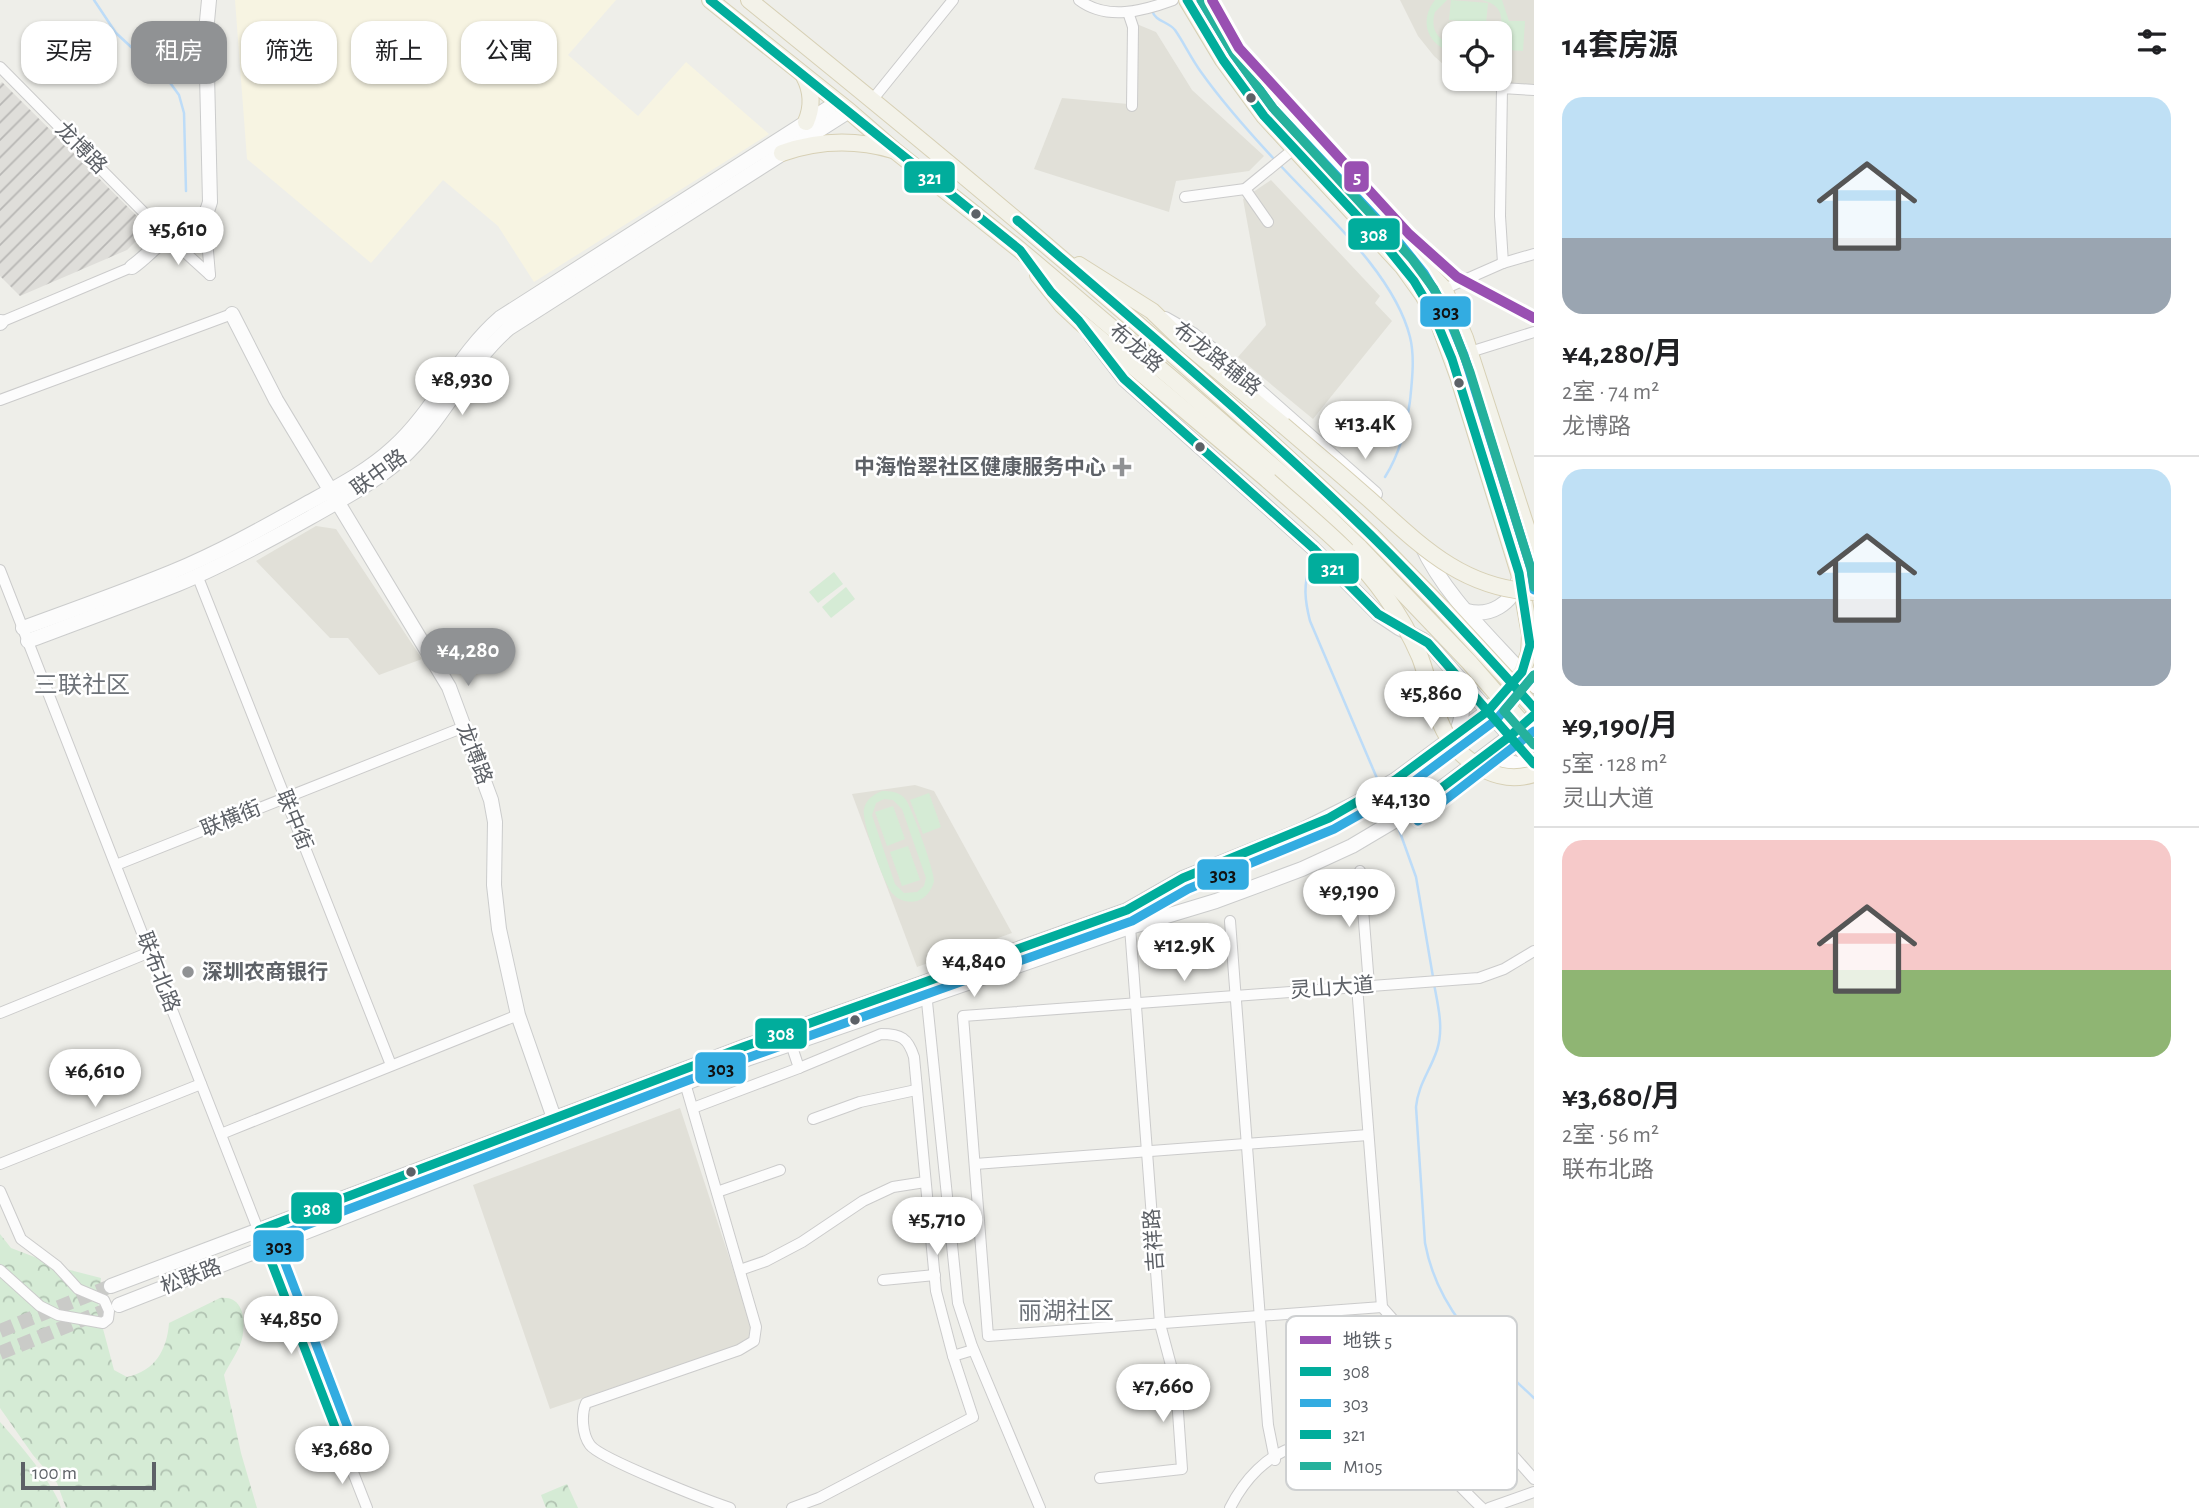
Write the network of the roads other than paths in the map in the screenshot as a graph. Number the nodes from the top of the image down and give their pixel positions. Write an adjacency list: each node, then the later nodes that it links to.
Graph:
1 (209, 0): 21 (street)
2 (710, 0): 10 (main road, 布龙路)
3 (749, 0): 12 (main road, 布龙路)
4 (953, 0): 12 (street)
5 (1079, 0): 8 (street)
6 (1177, 0): 8 (street); 16 (main road)
7 (1201, 0): 29 (main road)
8 (1131, 11): 14 (street)
9 (0, 67): 23 (street, 龙博路)
10 (803, 74): 13 (main road, 布龙路); 15 (main road)
11 (1534, 90): 27 (street)
12 (873, 99): 24 (main road, 布龙路)
13 (844, 106): 15 (street, 联中路); 17 (main road, 布龙路); 18 (street, 联中路)
14 (1132, 106)
15 (806, 122): 38 (street, 联中路)
16 (1295, 148): 19 (street); 42 (main road)
17 (894, 150): 18 (main road); 25 (main road, 布龙路)
18 (782, 153): 38 (street, 联中路)
19 (1245, 189): 20 (street); 22 (street)
20 (1185, 197)
21 (205, 216): 23 (street); 23 (street, 龙博路)
22 (1268, 222)
23 (168, 237): 28 (street)
24 (1046, 246): 30 (main road); 37 (main road, 布龙路)
25 (1020, 250): 32 (main road); 37 (main road, 布龙路)
26 (1534, 254): 27 (street)
27 (1503, 263): 29 (street)
28 (132, 267): 33 (street)
29 (1444, 289): 35 (main road)
30 (1152, 311): 44 (main road, bridge); 45 (street, 布龙路辅路)
31 (232, 314): 36 (street); 38 (street, 龙博路)
32 (1079, 321): 48 (street); 59 (main road, bridge)
33 (0, 322)
34 (1534, 332): 35 (street)
35 (1470, 352): 40 (main road)
36 (0, 400)
37 (1304, 483): 39 (main road)
38 (334, 496): 43 (street, 联中路); 46 (street, 联中路); 53 (street, 龙博路)
39 (1366, 542): 50 (main road, bridge); 56 (main road, bridge)
40 (1533, 550)
41 (0, 570): 46 (street, 联布北路)
42 (1519, 573): 45 (street); 47 (main road)
43 (197, 575): 46 (street, 联中路); 60 (street, 联中街)
44 (1534, 592)
45 (1467, 611): 47 (street, 布龙路辅路)
46 (26, 635): 61 (street, 联布北路)
47 (1522, 672): 49 (street, 布龙路辅路); 51 (main road)
48 (1457, 675): 51 (street); 54 (street)
49 (1534, 685)
50 (1534, 708)
51 (1488, 711): 54 (street, 松联路); 55 (street)
52 (1534, 715): 55 (street, 松联路)
53 (464, 727): 60 (street, 联横街); 72 (street, 龙博路)
54 (1455, 735): 68 (street, 松联路)
55 (1509, 737): 57 (street); 58 (street, 松联路)
56 (1534, 737)
57 (1534, 764)
58 (1468, 768): 59 (street); 64 (street, 松联路)
59 (1534, 772)
60 (285, 798): 61 (street, 联横街); 74 (street, 联中街)
61 (116, 865): 66 (street, 联布北路)
62 (1360, 871): 67 (street)
63 (1230, 921): 69 (street)
64 (1130, 927): 68 (street, 松联路); 70 (street, 吉祥路)
65 (1534, 951): 67 (street, 灵山大道)
66 (150, 952): 71 (street); 77 (street, 联布北路)
67 (1363, 986): 69 (street, 灵山大道); 83 (street)
68 (926, 989): 73 (street, 松联路); 81 (street, 松联路); 104 (street)
69 (1236, 995): 70 (street, 灵山大道); 84 (street)
70 (1136, 1003): 85 (street, 吉祥路); 87 (street, 灵山大道)
71 (0, 1013)
72 (518, 1015): 74 (street); 81 (street, 龙博路)
73 (791, 1044): 75 (street); 76 (street, 松联路)
74 (391, 1065): 82 (street)
75 (799, 1068): 78 (street); 79 (street)
76 (685, 1083): 79 (street); 81 (street, 松联路)
77 (201, 1084): 82 (street, 联布北路); 86 (street)
78 (916, 1090): 80 (street); 89 (street)
79 (693, 1108): 91 (street)
80 (813, 1119)
81 (556, 1126): 92 (street, 松联路); 93 (street, 松联路)
82 (221, 1134): 92 (street, 联布北路)
83 (1368, 1135): 84 (street); 100 (street)
84 (1248, 1144): 85 (street); 101 (street)
85 (1147, 1151): 87 (street); 103 (street, 吉祥路)
86 (0, 1164)
87 (975, 1164): 103 (street)
88 (780, 1170): 91 (street)
89 (925, 1182): 95 (street); 96 (street)
90 (0, 1191): 94 (street)
91 (717, 1192): 95 (street)
92 (258, 1230): 93 (street, 联布北路); 98 (street, 松联路)
93 (265, 1248): 99 (street, 松联路); 113 (street, 联布北路)
94 (0, 1269)
95 (740, 1270): 114 (street)
96 (935, 1275): 97 (street); 105 (street)
97 (883, 1280)
98 (111, 1286)
99 (119, 1305)
100 (1381, 1307): 101 (street); 102 (street)
101 (1260, 1316): 103 (street); 107 (street)
102 (1389, 1316)
103 (1160, 1324): 109 (street, 吉祥路)
104 (973, 1350): 105 (street); 116 (street)
105 (953, 1356): 115 (street)
106 (1286, 1452): 107 (street)
107 (1275, 1458): 117 (street)
108 (1517, 1460): 110 (street)
109 (1100, 1478)
110 (1534, 1479)
111 (1463, 1490): 118 (street)
112 (1534, 1492): 119 (street)
113 (367, 1508)
114 (730, 1508)
115 (792, 1508)
116 (1040, 1508)
117 (1230, 1508)
118 (1482, 1508)
119 (1489, 1508)

